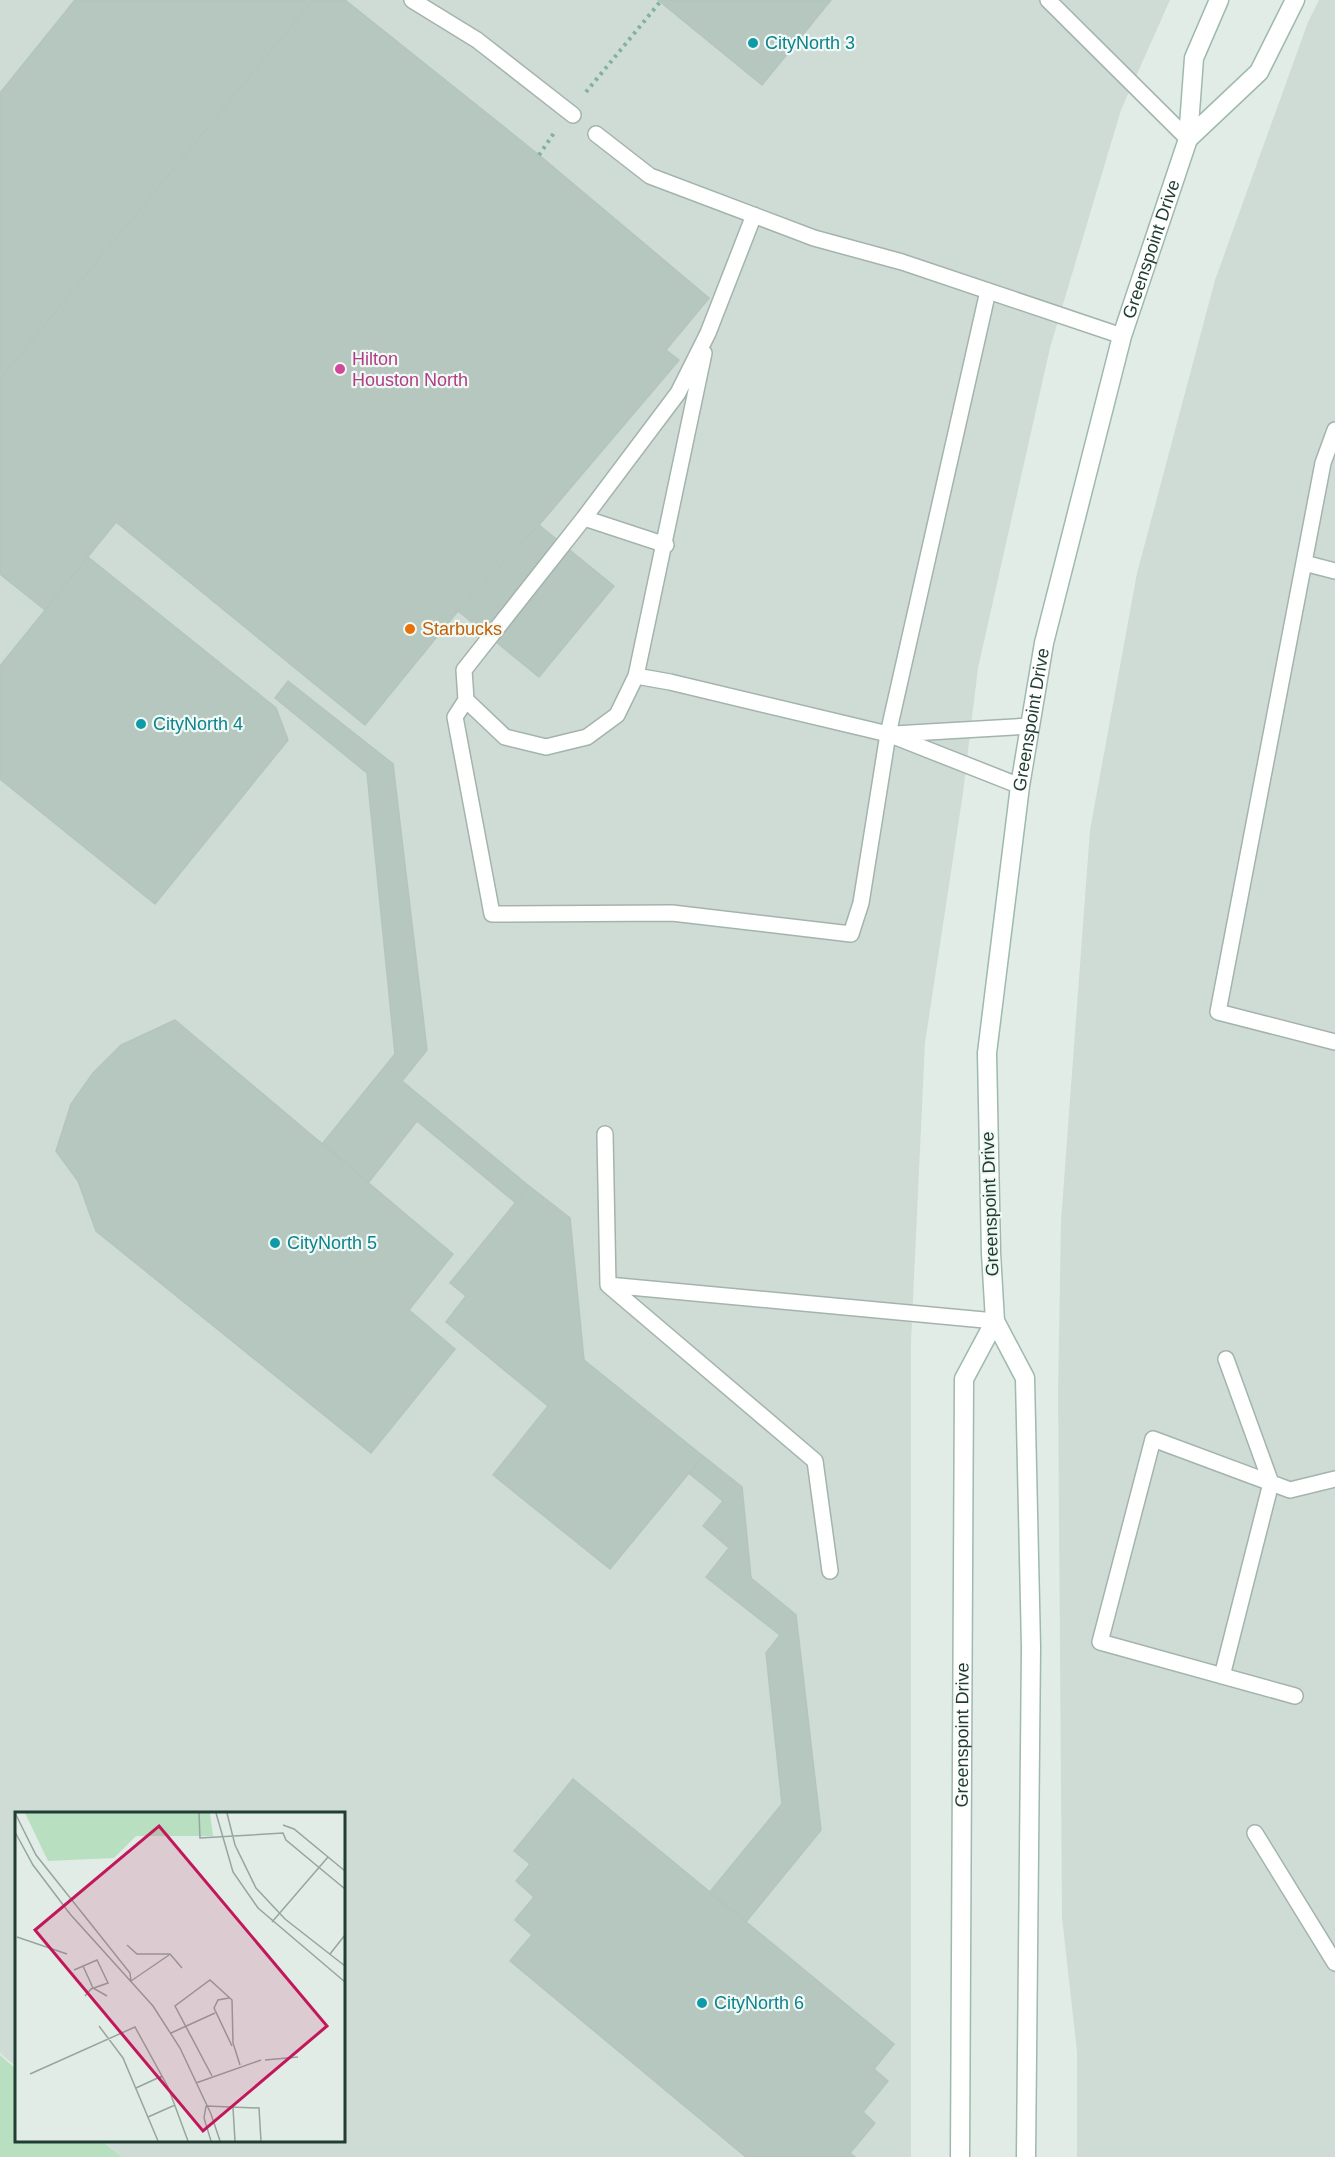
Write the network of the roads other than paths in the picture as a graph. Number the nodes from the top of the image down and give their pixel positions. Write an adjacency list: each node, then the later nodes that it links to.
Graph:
1 (412, 0): 5 (lane)
2 (1048, 0): 7 (lane)
3 (1219, 0): 7 (street, Greenspoint Drive)
4 (1295, 0): 7 (street, Greenspoint Drive)
5 (572, 114)
6 (596, 134): 8 (lane)
7 (1188, 139): 11 (street, Greenspoint Drive)
8 (754, 215): 9 (lane); 10 (lane)
9 (988, 291): 11 (lane); 20 (lane)
10 (708, 333): 13 (lane); 14 (lane)
11 (1122, 336): 19 (street, Greenspoint Drive)
12 (1335, 430): 15 (lane)
13 (584, 518): 14 (lane); 18 (lane)
14 (666, 545): 17 (lane)
15 (1304, 563): 16 (lane); 22 (lane)
16 (1335, 571)
17 (636, 676): 18 (lane); 20 (lane)
18 (466, 700): 20 (lane)
19 (1030, 726): 20 (lane); 21 (street, Greenspoint Drive)
20 (888, 734): 21 (lane)
21 (1020, 786): 25 (street, Greenspoint Drive)
22 (1335, 1042)
23 (605, 1134): 24 (lane)
24 (608, 1285): 25 (lane); 29 (lane)
25 (995, 1321): 34 (street, Greenspoint Drive); 35 (street, Greenspoint Drive)
26 (1226, 1359): 28 (lane)
27 (1335, 1479): 28 (lane)
28 (1271, 1483): 30 (lane); 30 (lane)
29 (830, 1571)
30 (1222, 1676): 31 (lane)
31 (1295, 1696)
32 (1255, 1833): 33 (lane)
33 (1335, 1963)
34 (960, 2157)
35 (1026, 2157)

